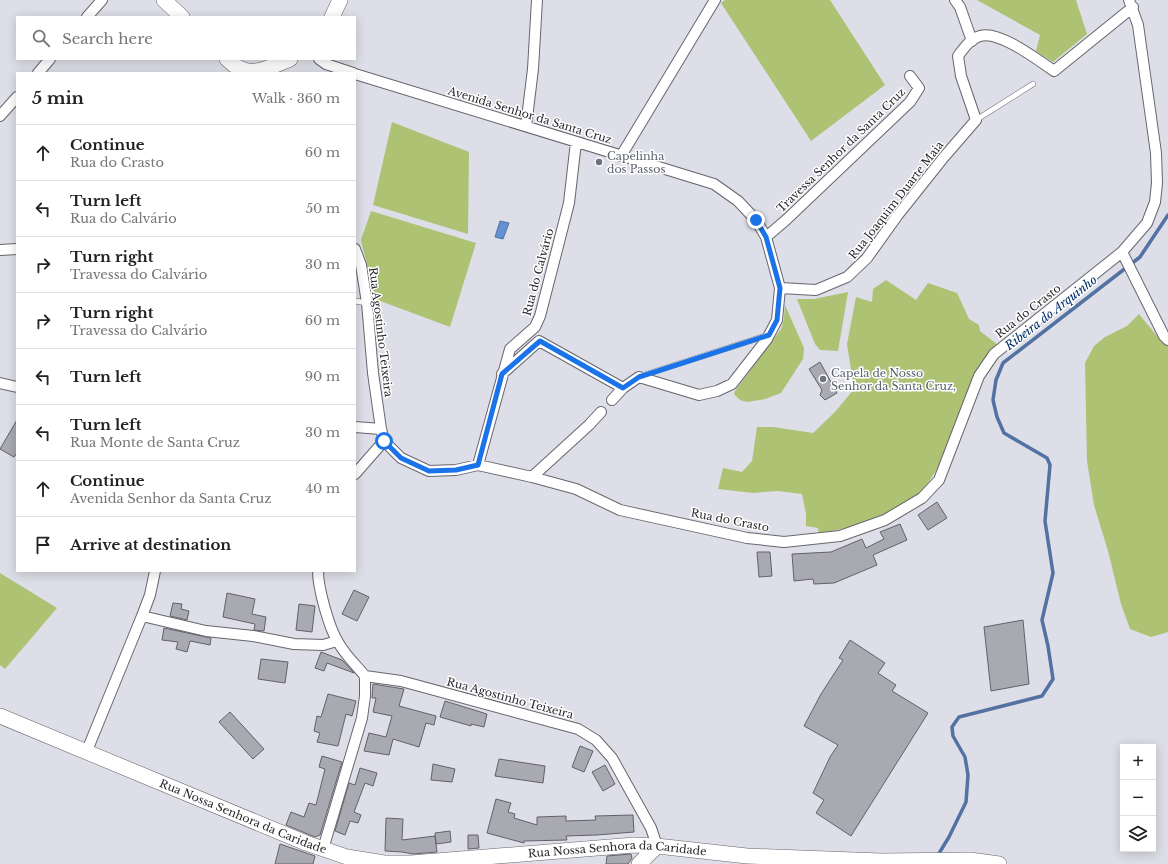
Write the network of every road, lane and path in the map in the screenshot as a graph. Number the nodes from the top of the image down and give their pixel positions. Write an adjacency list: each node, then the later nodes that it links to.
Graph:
1 (102, 0): 8 (street)
2 (164, 0): 9 (street)
3 (340, 0): 10 (street)
4 (537, 0): 27 (street)
5 (715, 0): 29 (street)
6 (955, 0): 11 (street)
7 (1131, 4): 11 (street); 34 (street, Rua do Crasto)
8 (88, 16)
9 (181, 16)
10 (332, 16)
11 (972, 40): 26 (street)
12 (49, 60): 16 (street)
13 (228, 60): 18 (street)
14 (288, 60): 19 (street)
15 (323, 66): 20 (street, Avenida Senhor da Santa Cruz)
16 (39, 72)
17 (250, 72): 19 (street)
18 (250, 72)
19 (261, 72)
20 (350, 72)
21 (356, 74): 27 (street, Avenida Senhor da Santa Cruz)
22 (910, 76): 30 (street, Travessa Senhor da Santa Cruz)
23 (1033, 84): 26 (lane, Rua Joaquim Duarte Maia)
24 (16, 97): 25 (street)
25 (0, 116)
26 (976, 120): 35 (street, Rua Joaquim Duarte Maia)
27 (526, 126): 28 (street, Avenida Senhor da Santa Cruz)
28 (576, 142): 29 (street, Avenida Senhor da Santa Cruz); 40 (street, Rua do Calvário)
29 (622, 156): 30 (street, Avenida Senhor da Santa Cruz)
30 (766, 237): 35 (street, Avenida Senhor da Santa Cruz)
31 (16, 249): 32 (street)
32 (0, 250)
33 (356, 252): 37 (street, Rua Agostinho Teixeira)
34 (1123, 255): 39 (street); 52 (street, Rua do Crasto)
35 (780, 288): 38 (street)
36 (356, 301): 37 (lane)
37 (367, 302): 48 (street, Rua Agostinho Teixeira)
38 (769, 335): 41 (lane); 41 (street)
39 (1168, 340)
40 (502, 374): 44 (street); 50 (street, Rua do Calvário)
41 (639, 377): 44 (street)
42 (0, 383): 43 (street)
43 (16, 387)
44 (623, 388): 45 (street)
45 (612, 400)
46 (601, 412): 52 (street)
47 (356, 427): 48 (street)
48 (381, 428): 49 (street, Rua Agostinho Teixeira)
49 (384, 441): 50 (street, Rua do Crasto); 51 (street)
50 (478, 465): 52 (street, Rua do Crasto)
51 (356, 473)
52 (532, 477)
53 (155, 572): 55 (street)
54 (318, 572): 56 (street)
55 (142, 616): 56 (street); 59 (street)
56 (337, 641): 57 (street)
57 (365, 676): 60 (street, Rua Agostinho Teixeira); 61 (street)
58 (0, 716): 59 (street, Rua Nossa Senhora da Caridade)
59 (86, 753): 61 (street, Rua Nossa Senhora da Caridade)
60 (657, 846): 61 (street, Rua Nossa Senhora da Caridade); 62 (street); 63 (street, Rua Nossa Senhora da Caridade)
61 (326, 855)
62 (639, 864)
63 (999, 864)

